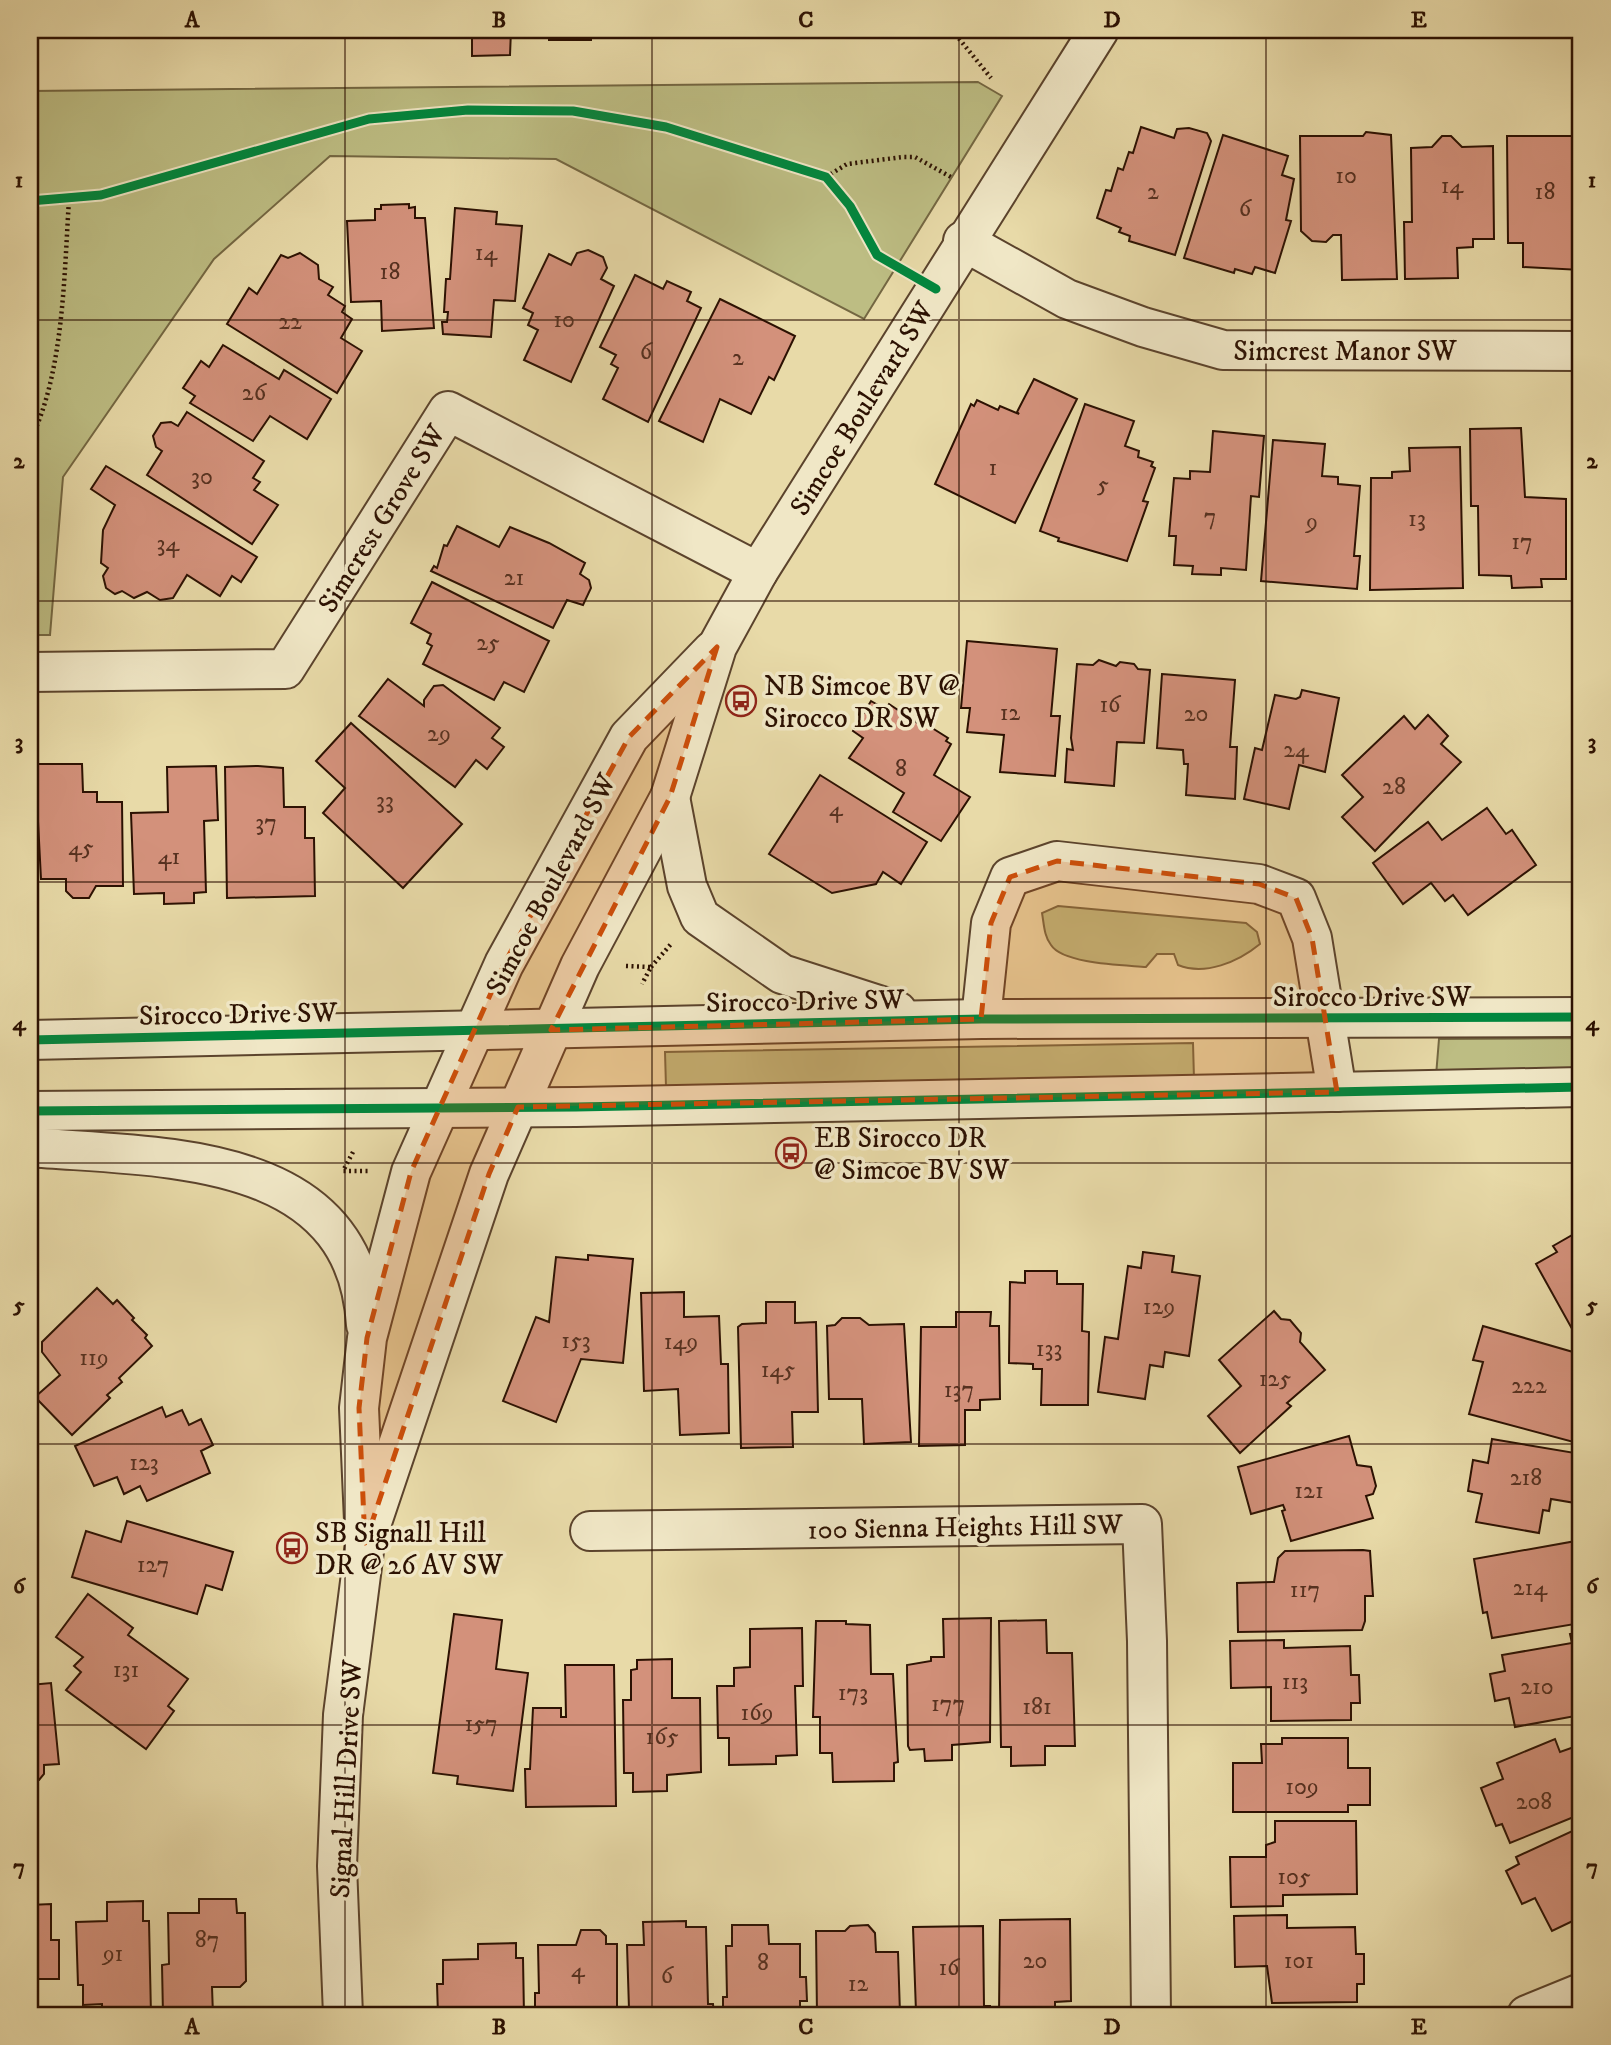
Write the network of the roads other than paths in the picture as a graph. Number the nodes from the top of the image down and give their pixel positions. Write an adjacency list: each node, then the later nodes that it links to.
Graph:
1 (1099, 30): 2 (street, Simcoe Boulevard SW)
2 (963, 241): 3 (street, Simcrest Manor SW); 4 (street, Simcoe Boulevard SW)
3 (1581, 351)
4 (758, 572): 5 (street, Simcoe Boulevard SW); 6 (street, Simcrest Grove SW)
5 (717, 646): 7 (street, Simcoe Boulevard SW); 13 (street, Simcoe Boulevard SW)
6 (30, 672)
7 (670, 797): 10 (street); 12 (street, Simcoe Boulevard SW)
8 (1581, 1017): 11 (street, Sirocco Drive SW)
9 (981, 1019): 10 (street, Sirocco Drive SW); 11 (street, Sirocco Drive SW); 11 (street)
10 (925, 1020): 12 (street, Sirocco Drive SW)
11 (1325, 1020): 16 (street)
12 (551, 1030): 13 (street, Sirocco Drive SW); 17 (street, Simcoe Boulevard SW)
13 (474, 1032): 14 (street, Sirocco Drive SW); 18 (street, Simcoe Boulevard SW)
14 (30, 1040)
15 (1581, 1087): 16 (street)
16 (1337, 1092): 17 (street)
17 (518, 1107): 18 (street); 23 (street, Signal Hill Drive SW)
18 (439, 1109): 19 (street); 21 (street, Signal Hill Drive SW)
19 (30, 1111)
20 (30, 1147): 21 (street)
21 (367, 1338): 23 (street, Signal Hill Drive SW)
22 (590, 1531): 26 (street, 100 Sienna Heights Hill SW)
23 (365, 1544): 25 (street, Signal Hill Drive SW)
24 (1581, 1993): 27 (street)
25 (343, 2015)
26 (1151, 2015)
27 (1527, 2015)

